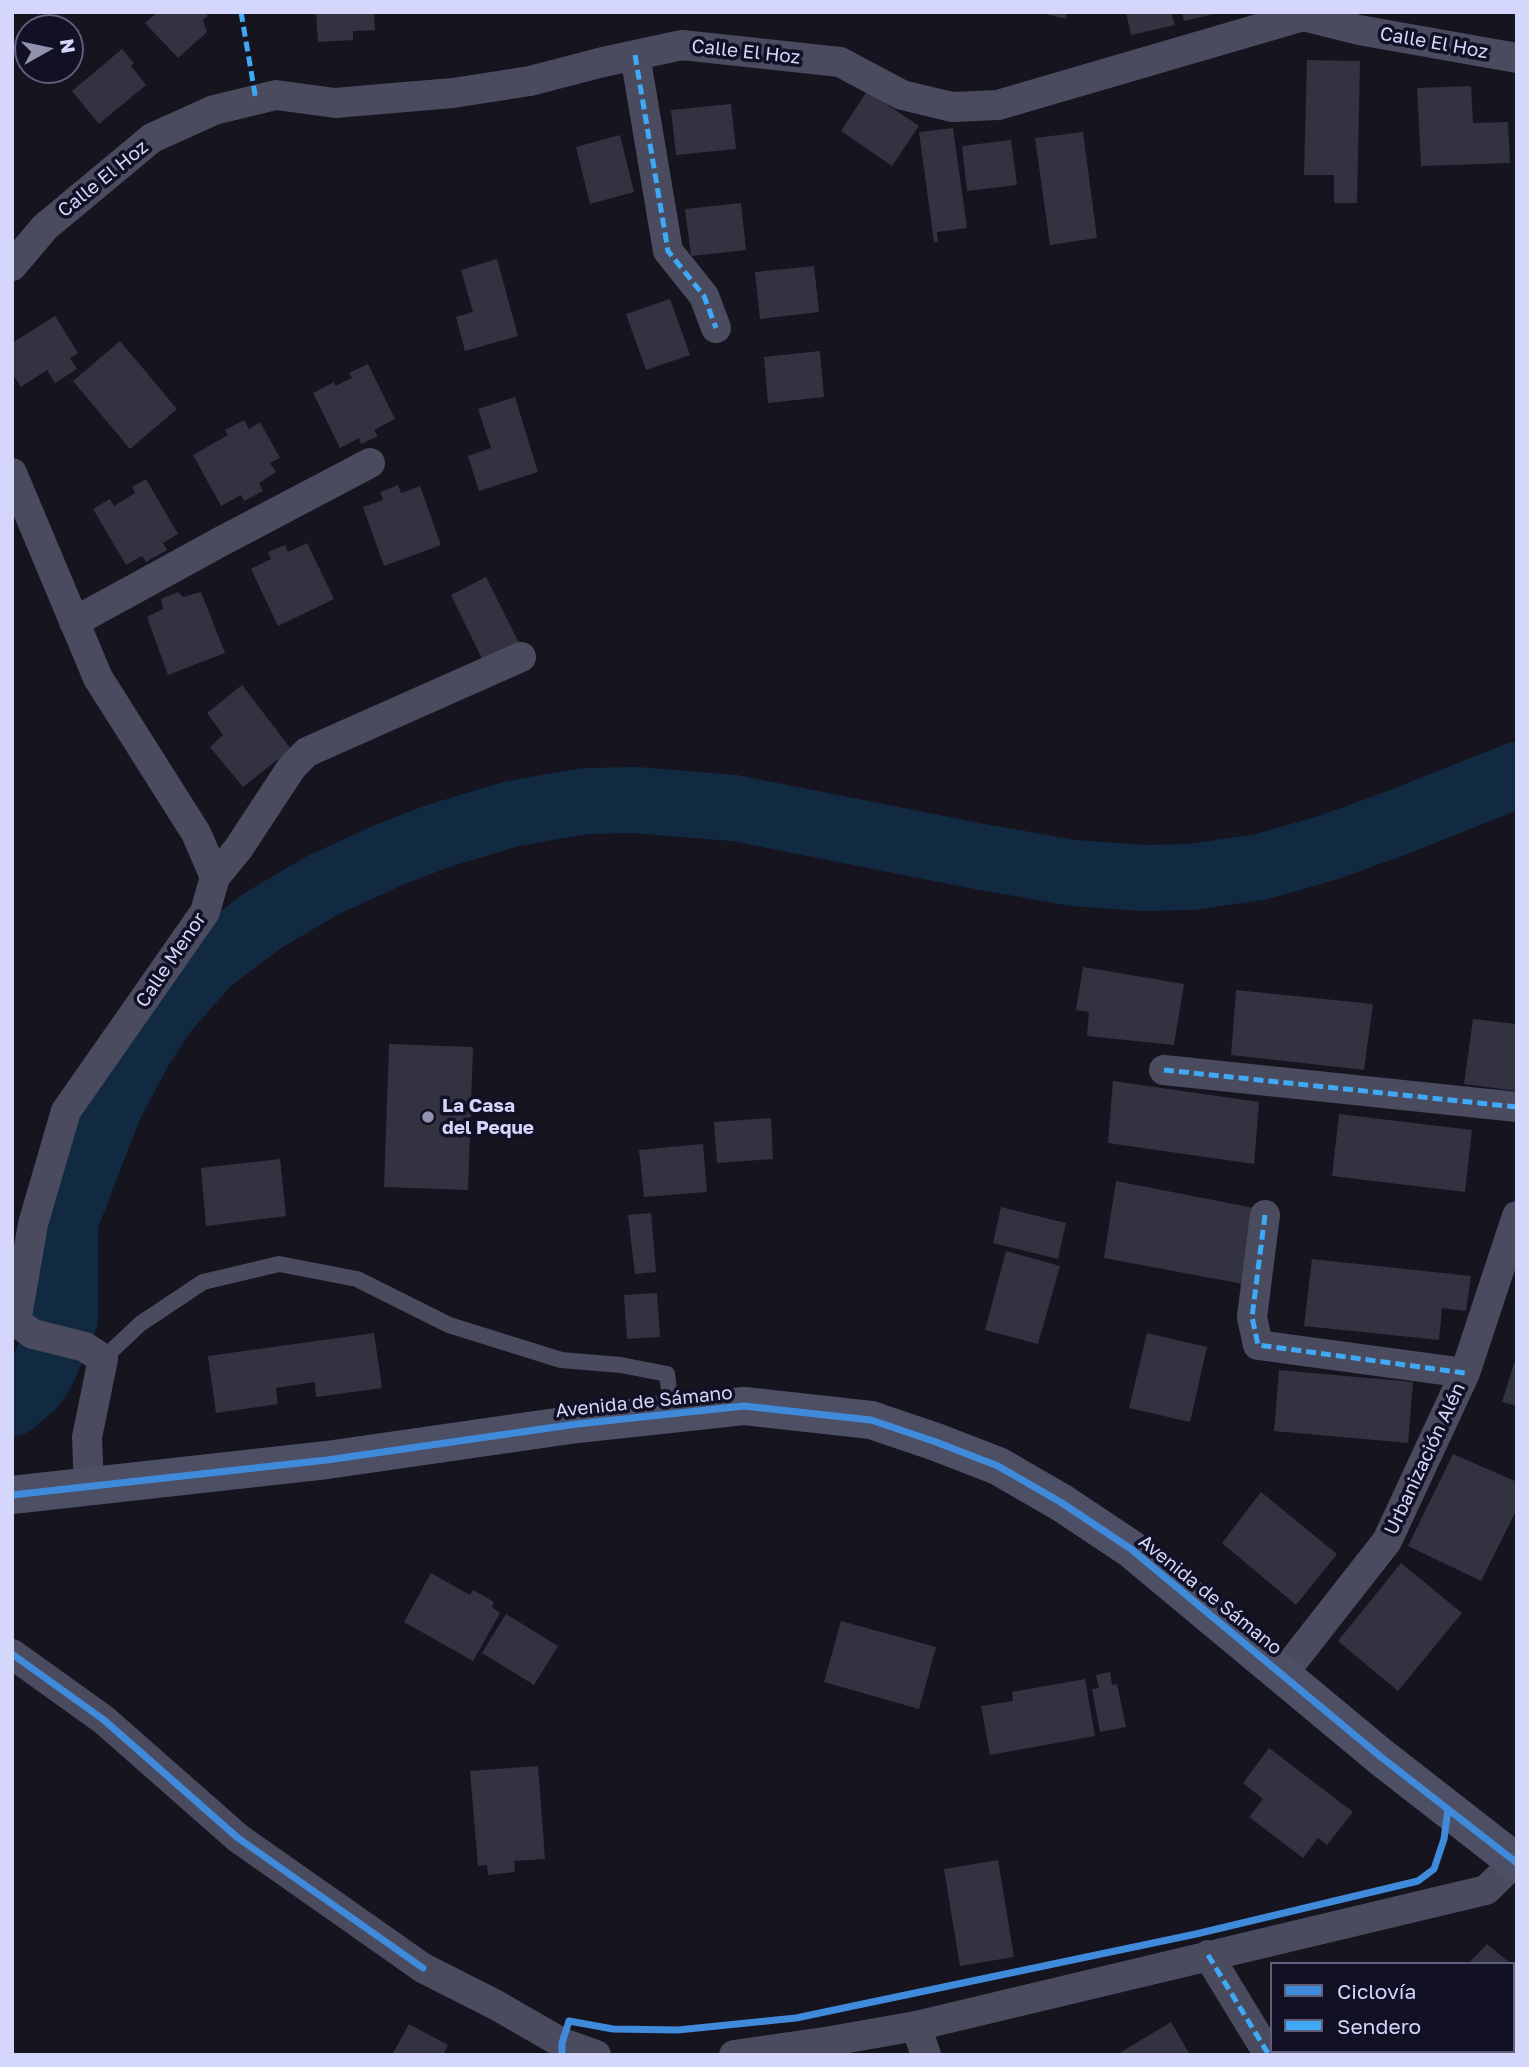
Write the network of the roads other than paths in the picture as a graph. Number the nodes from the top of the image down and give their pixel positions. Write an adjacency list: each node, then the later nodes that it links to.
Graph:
1 (1302, 14): 2 (street, Calle El Hoz); 3 (street, Calle El Hoz)
2 (635, 55): 4 (street, Calle El Hoz); 5 (street)
3 (1517, 58)
4 (12, 266)
5 (716, 328)
6 (370, 463): 8 (street)
7 (12, 473): 8 (street)
8 (74, 622): 10 (street)
9 (521, 657): 10 (street)
10 (215, 877): 15 (street, Calle Menor)
11 (1164, 1070): 12 (street)
12 (1517, 1107)
13 (1265, 1215): 16 (street)
14 (1517, 1216): 16 (street, Urbanización Alén)
15 (94, 1353): 17 (lane); 18 (street)
16 (1465, 1373): 21 (street, Urbanización Alén)
17 (672, 1414): 18 (street, Avenida de Sámano); 21 (street, Avenida de Sámano)
18 (89, 1488): 19 (street, Avenida de Sámano)
19 (12, 1495)
20 (12, 1654): 25 (street)
21 (1282, 1675): 22 (street, Avenida de Sámano)
22 (1516, 1863): 23 (street)
23 (1208, 1955): 24 (street); 28 (street)
24 (916, 2026): 26 (street); 27 (street)
25 (596, 2055)
26 (734, 2055)
27 (926, 2055)
28 (1269, 2055)

